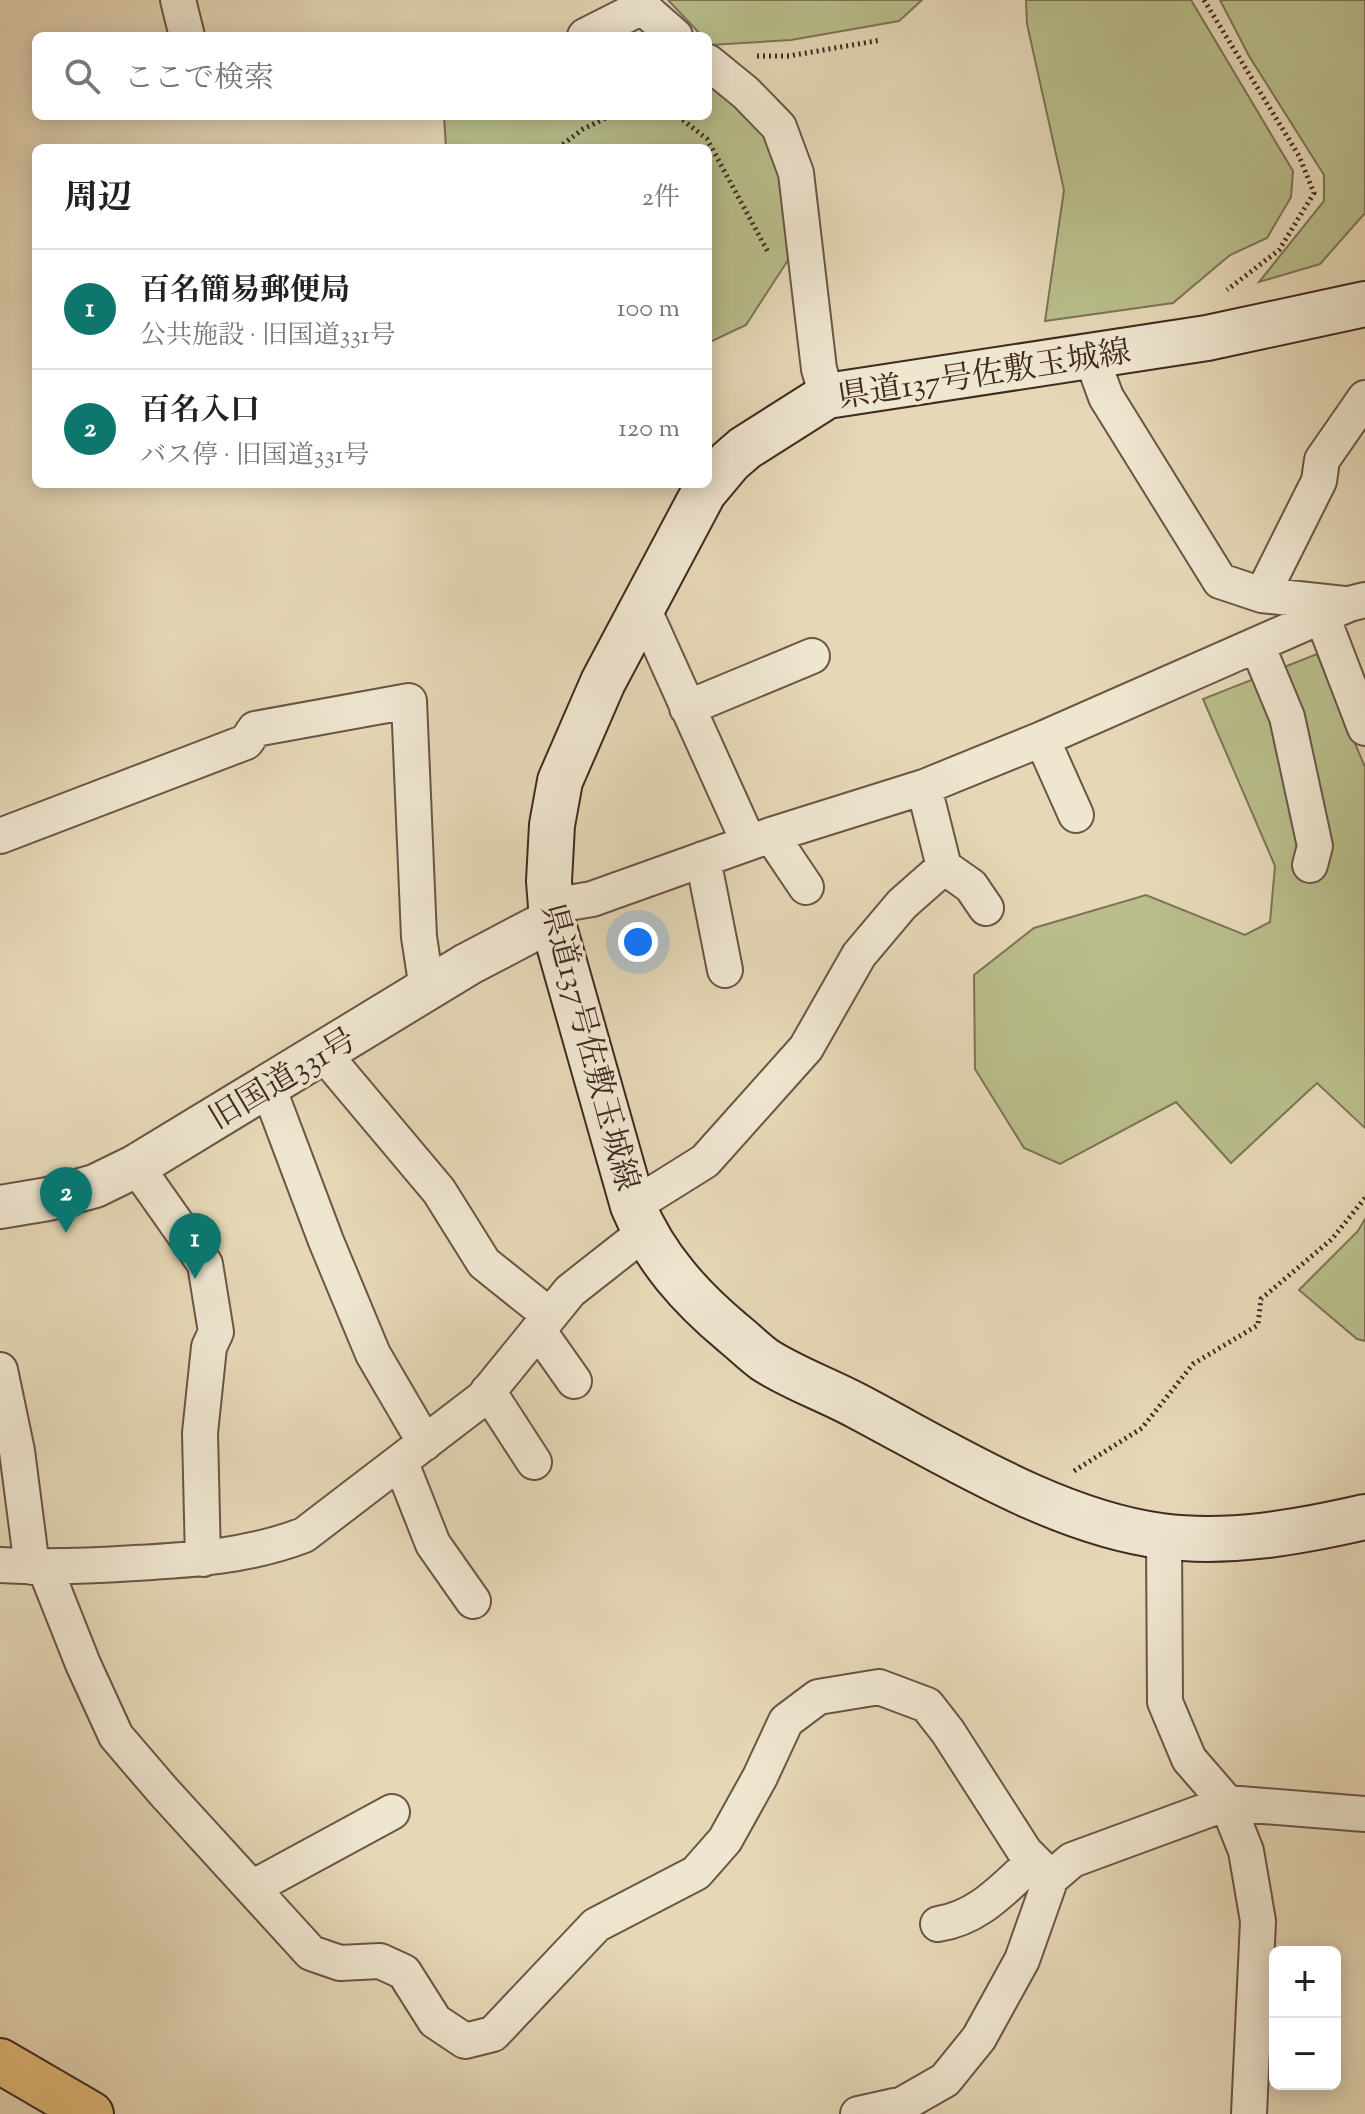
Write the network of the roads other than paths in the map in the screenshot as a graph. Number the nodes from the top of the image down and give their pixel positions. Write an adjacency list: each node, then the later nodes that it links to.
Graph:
1 (178, 0): 2 (street)
2 (186, 32)
3 (593, 32): 4 (street)
4 (670, 32)
5 (712, 65): 8 (street)
6 (1365, 304): 7 (main road, 県道137号佐敷玉城線)
7 (1091, 356): 8 (main road, 県道137号佐敷玉城線); 12 (street)
8 (827, 396): 10 (main road, 県道137号佐敷玉城線)
9 (1365, 398): 12 (street)
10 (712, 482)
11 (707, 488): 14 (main road, 県道137号佐敷玉城線)
12 (1262, 595): 13 (street)
13 (1345, 607): 15 (street); 18 (street)
14 (643, 608): 17 (street); 29 (main road, 県道137号佐敷玉城線)
15 (1257, 645): 19 (street); 25 (street)
16 (812, 656): 17 (street)
17 (687, 708): 23 (street)
18 (1365, 728)
19 (1042, 739): 20 (street); 21 (street)
20 (924, 787): 23 (street); 26 (street)
21 (1076, 815)
22 (0, 836): 31 (street)
23 (760, 839): 24 (street); 27 (street)
24 (703, 859): 29 (street); 30 (street)
25 (1310, 865)
26 (944, 867): 28 (street); 36 (street)
27 (806, 887)
28 (986, 908)
29 (552, 913): 31 (street, 旧国道331号); 36 (main road, 県道137号佐敷玉城線)
30 (725, 970)
31 (427, 989): 32 (street, 旧国道331号)
32 (323, 1053): 33 (street, 旧国道331号); 37 (street)
33 (268, 1087): 34 (street, 旧国道331号); 41 (street)
34 (136, 1166): 35 (street, 旧国道331号); 45 (street)
35 (0, 1207)
36 (639, 1219): 37 (street); 44 (main road, 県道137号佐敷玉城線)
37 (544, 1322): 39 (street); 40 (street)
38 (0, 1370): 46 (street)
39 (574, 1381)
40 (488, 1391): 41 (street); 42 (street)
41 (413, 1453): 45 (street); 47 (street)
42 (534, 1462)
43 (1365, 1517): 44 (main road, 県道137号佐敷玉城線)
44 (1164, 1537): 48 (street)
45 (203, 1559): 46 (street)
46 (26, 1567): 52 (street)
47 (473, 1601)
48 (1227, 1803): 50 (street); 51 (street); 57 (street)
49 (392, 1812): 52 (street)
50 (1365, 1814)
51 (1042, 1870): 52 (street); 53 (street); 56 (street)
52 (252, 1888)
53 (938, 1924)
54 (0, 2061): 55 (highway)
55 (91, 2114)
56 (858, 2114)
57 (1249, 2114)

